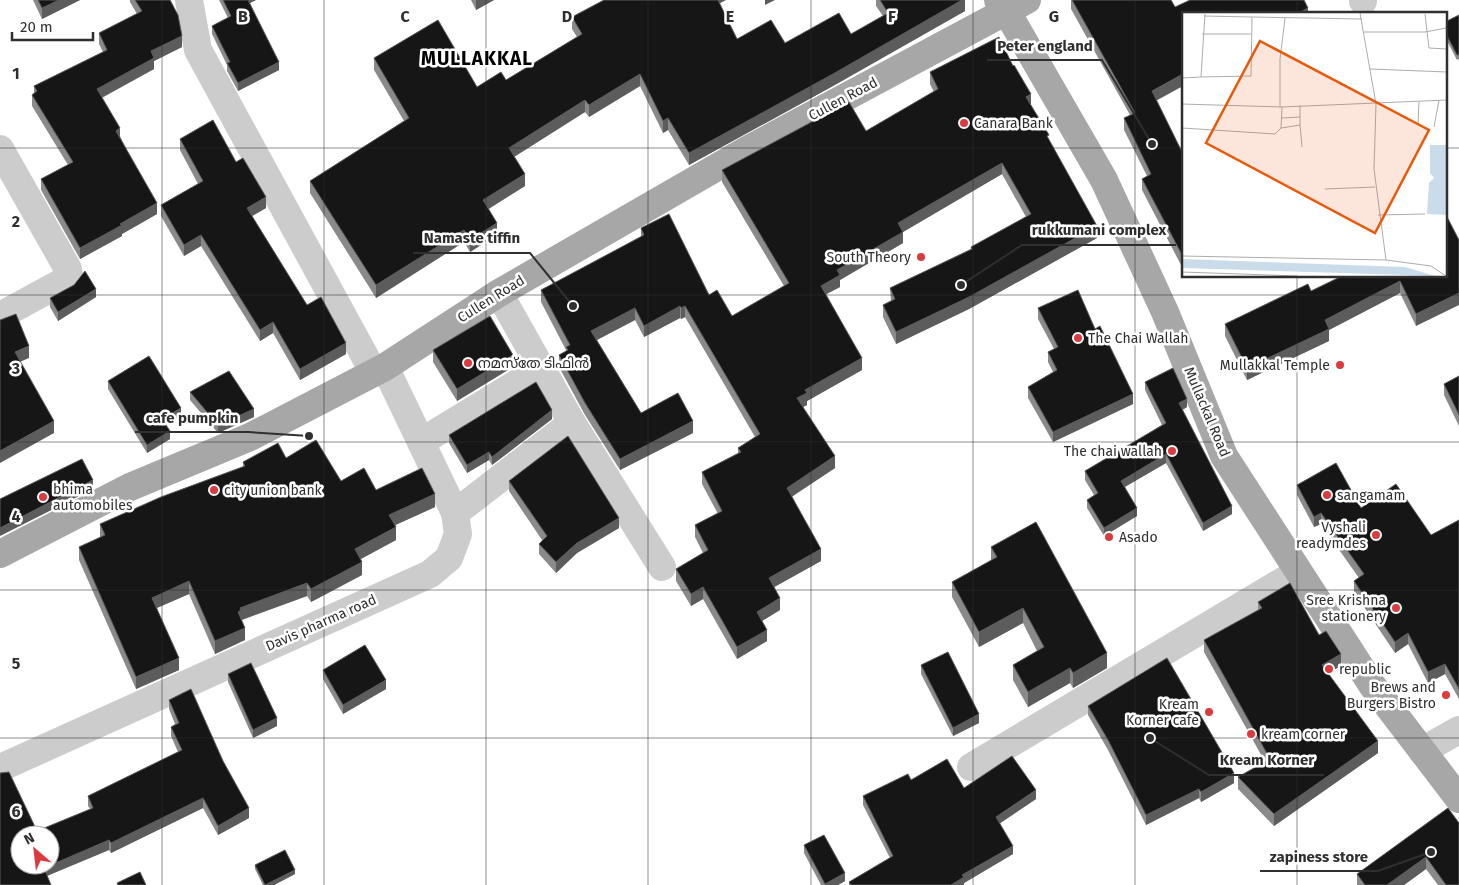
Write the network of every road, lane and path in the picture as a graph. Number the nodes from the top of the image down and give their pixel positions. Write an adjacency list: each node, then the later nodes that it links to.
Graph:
1 (189, 0): 7 (street, Davis pharma road)
2 (1011, 4): 4 (main road, Cullen Road); 13 (main road, Mullackal Road)
3 (0, 149): 5 (street)
4 (499, 293): 6 (street); 7 (main road, Cullen Road)
5 (0, 316)
6 (542, 368): 8 (street); 9 (street)
7 (380, 370): 9 (street, Davis pharma road); 11 (main road, Cullen Road)
8 (572, 423): 10 (street); 12 (street)
9 (421, 442): 10 (street, Davis pharma road)
10 (455, 513): 17 (street, Davis pharma road)
11 (0, 554)
12 (662, 567)
13 (1298, 572): 15 (main road, Mullackal Road); 16 (street)
14 (1459, 730): 15 (street)
15 (1422, 751): 18 (main road, Mullackal Road)
16 (971, 767)
17 (0, 768)
18 (1459, 799)

